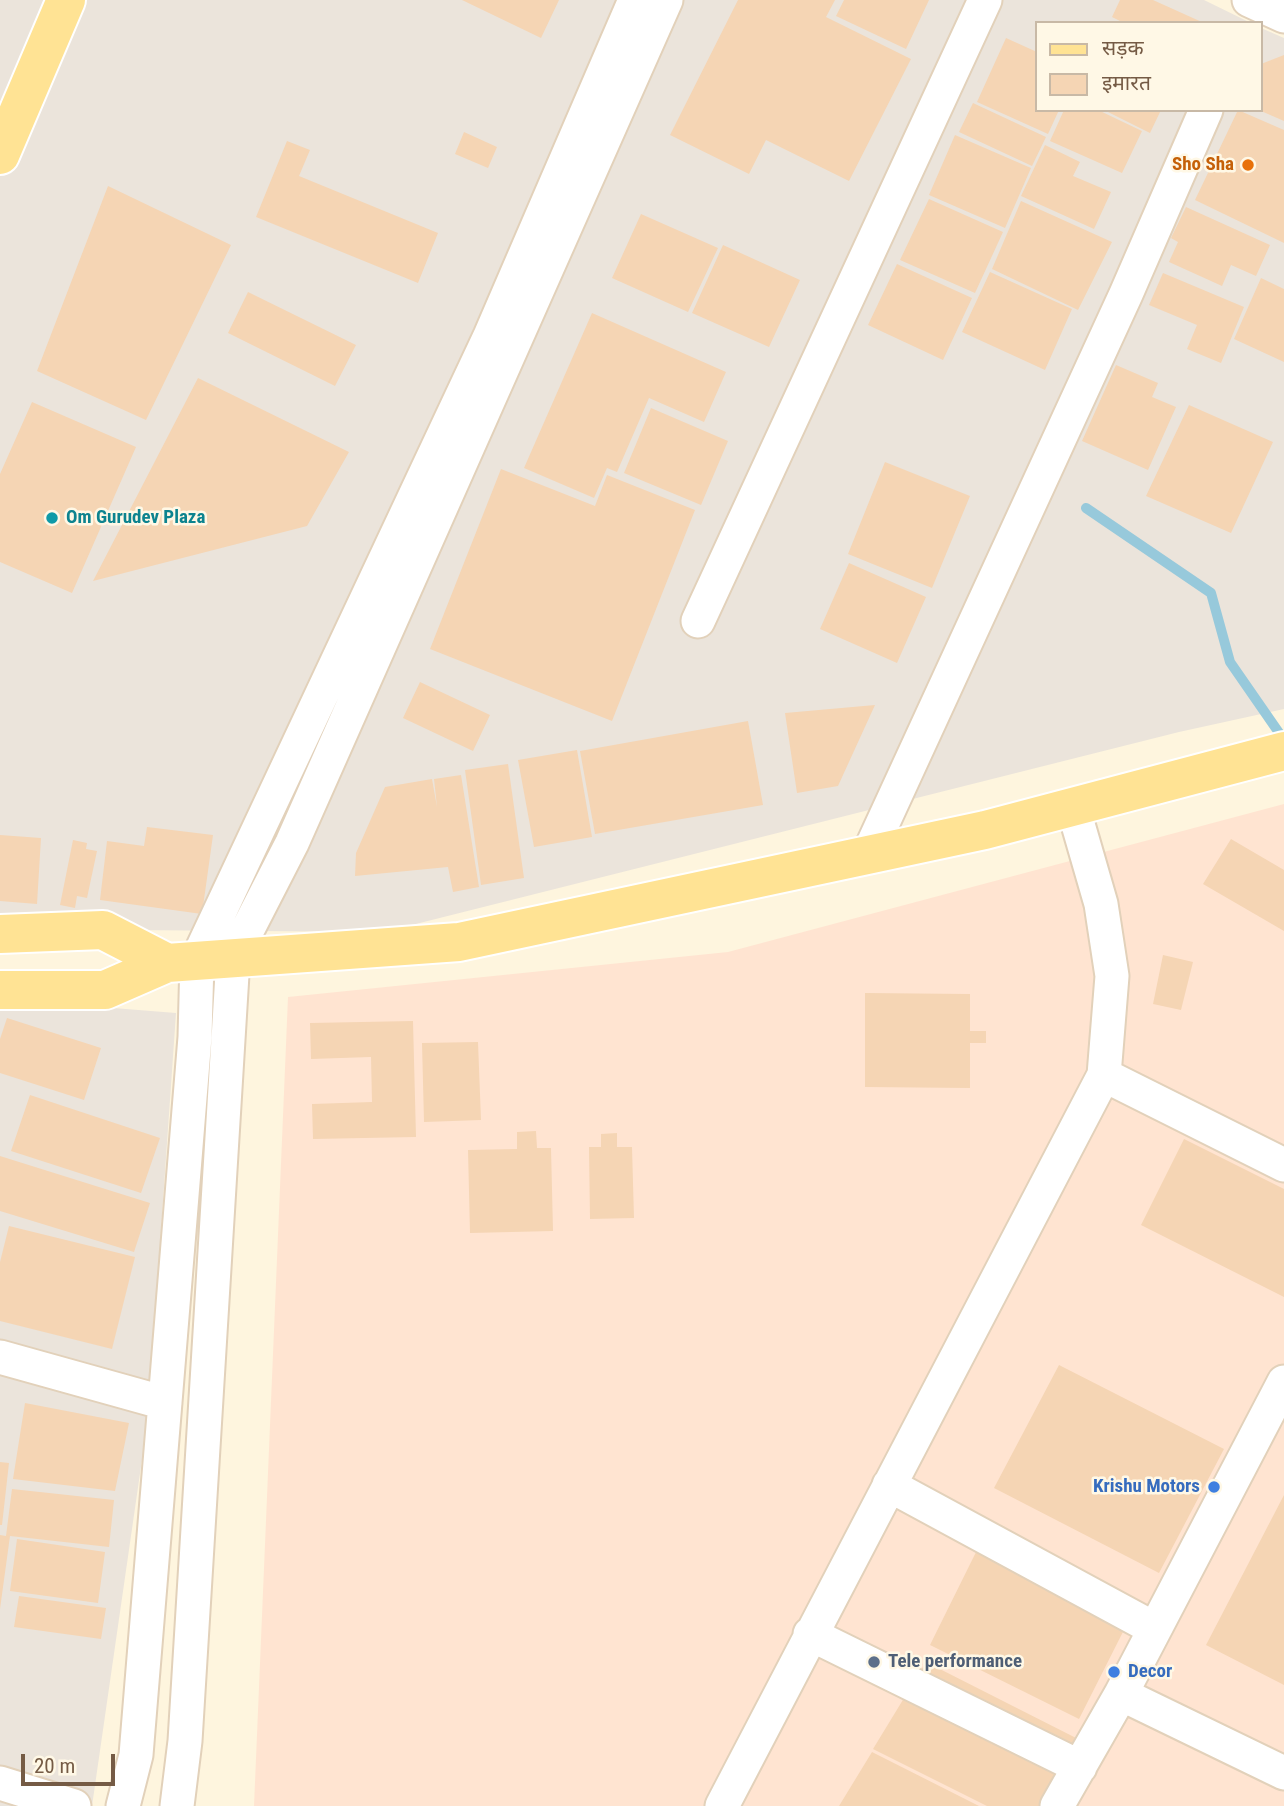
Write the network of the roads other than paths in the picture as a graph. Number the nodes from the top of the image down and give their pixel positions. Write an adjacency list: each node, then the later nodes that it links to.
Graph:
1 (66, 0): 8 (main road)
2 (635, 0): 10 (street)
3 (666, 0): 11 (street)
4 (985, 0): 9 (street)
5 (1249, 8): 6 (street)
6 (1284, 16)
7 (1205, 112): 14 (street)
8 (0, 155)
9 (698, 621)
10 (325, 684): 11 (street); 16 (street)
11 (356, 699): 16 (street)
12 (1284, 751): 13 (main road)
13 (1073, 807): 14 (main road); 18 (street)
14 (868, 855): 16 (main road)
15 (0, 934): 16 (main road)
16 (199, 960): 17 (main road); 22 (street); 32 (street)
17 (0, 990)
18 (1104, 1075): 19 (street); 23 (street)
19 (1284, 1165)
20 (0, 1357): 22 (street)
21 (1284, 1382): 24 (street)
22 (165, 1403): 31 (street)
23 (889, 1485): 24 (street); 25 (street)
24 (1156, 1629): 26 (street)
25 (810, 1634): 27 (street); 33 (street)
26 (1121, 1694): 27 (street); 28 (street)
27 (1080, 1767): 34 (street)
28 (1284, 1773)
29 (0, 1783): 30 (street)
30 (74, 1806)
31 (123, 1806)
32 (177, 1806)
33 (722, 1806)
34 (1057, 1806)

